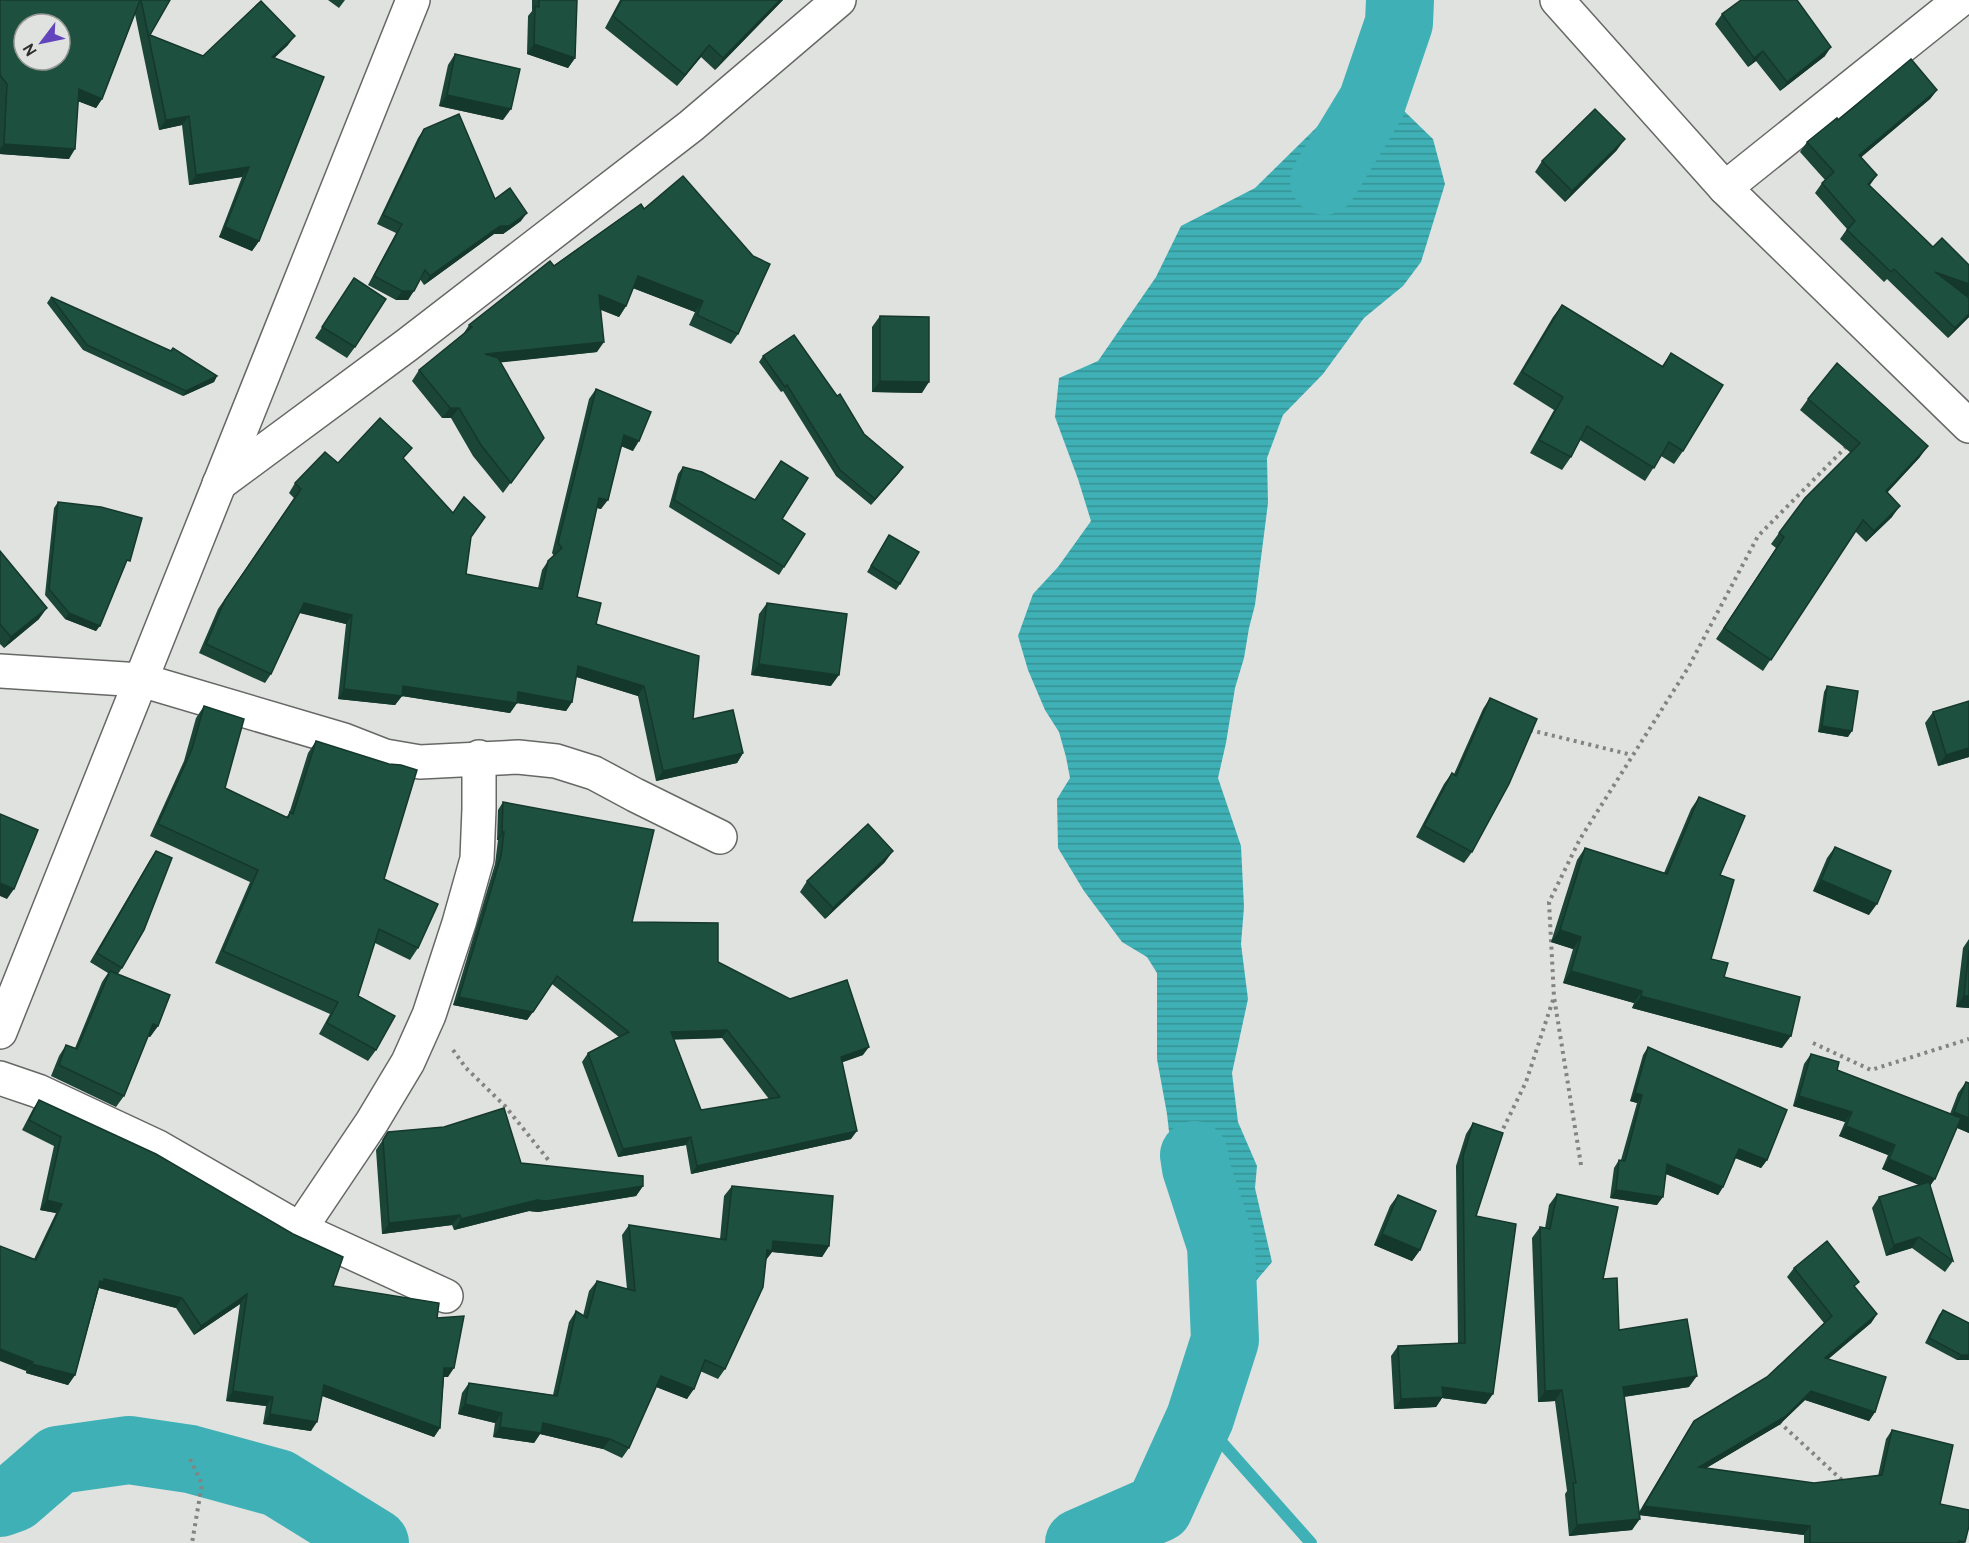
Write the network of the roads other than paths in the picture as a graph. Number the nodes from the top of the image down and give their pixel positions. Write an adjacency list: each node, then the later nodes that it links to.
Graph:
1 (413, 0): 7 (street)
2 (838, 0): 7 (street)
3 (1557, 0): 5 (street)
4 (1960, 0): 5 (street)
5 (1725, 188): 6 (street)
6 (1969, 426)
7 (219, 484): 9 (street)
8 (0, 671): 9 (street)
9 (141, 680): 10 (street); 12 (street)
10 (478, 758): 11 (street); 14 (street)
11 (720, 837)
12 (0, 1032)
13 (0, 1078): 14 (street)
14 (300, 1229): 15 (street)
15 (446, 1296)

